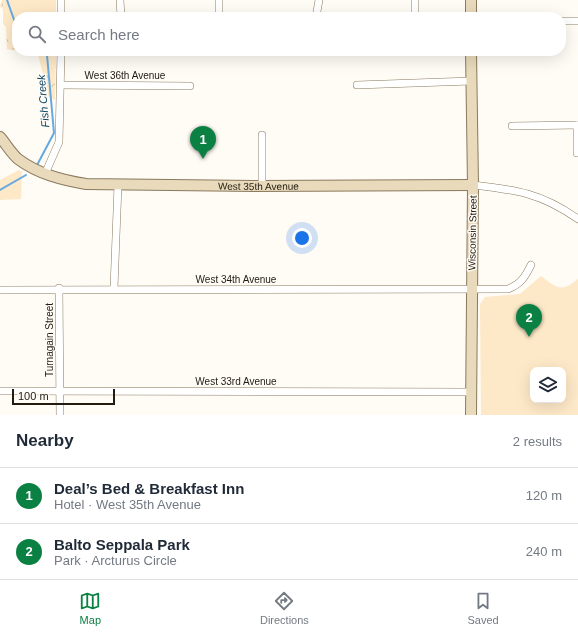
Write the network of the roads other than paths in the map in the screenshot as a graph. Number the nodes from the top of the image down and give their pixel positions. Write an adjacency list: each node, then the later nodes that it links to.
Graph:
1 (61, 0): 7 (street)
2 (120, 0): 8 (street)
3 (219, 0): 9 (street)
4 (319, 0): 10 (street)
5 (415, 0): 11 (street)
6 (471, 0): 12 (street)
7 (61, 12)
8 (121, 12)
9 (219, 12)
10 (317, 12)
11 (415, 12)
12 (471, 12)
13 (566, 21): 14 (street)
14 (578, 21)
15 (61, 56): 18 (street)
16 (471, 56): 17 (street, Wisconsin Street)
17 (471, 81): 19 (street); 28 (street, Wisconsin Street)
18 (61, 85): 20 (street, West 36th Avenue); 26 (street)
19 (357, 85)
20 (190, 86)
21 (577, 125): 22 (street); 25 (street)
22 (512, 126)
23 (262, 135): 29 (street)
24 (0, 137): 26 (street, West 35th Avenue)
25 (577, 154)
26 (45, 174): 27 (street, West 35th Avenue)
27 (118, 185): 29 (street, West 35th Avenue); 33 (street)
28 (473, 185): 29 (street, West 35th Avenue); 30 (street); 35 (street, Wisconsin Street)
29 (262, 186)
30 (578, 219)
31 (532, 265): 35 (street, West 34th Avenue)
32 (59, 288): 33 (street, West 34th Avenue); 34 (street, West 34th Avenue); 37 (street, Turnagain Street)
33 (114, 288): 35 (street, West 34th Avenue)
34 (0, 290)
35 (471, 290): 38 (street, Wisconsin Street)
36 (0, 391): 37 (street, West 33rd Avenue)
37 (60, 391): 38 (street, West 33rd Avenue); 39 (street, Turnagain Street)
38 (471, 392): 40 (street, Wisconsin Street)
39 (60, 415)
40 (472, 415)

